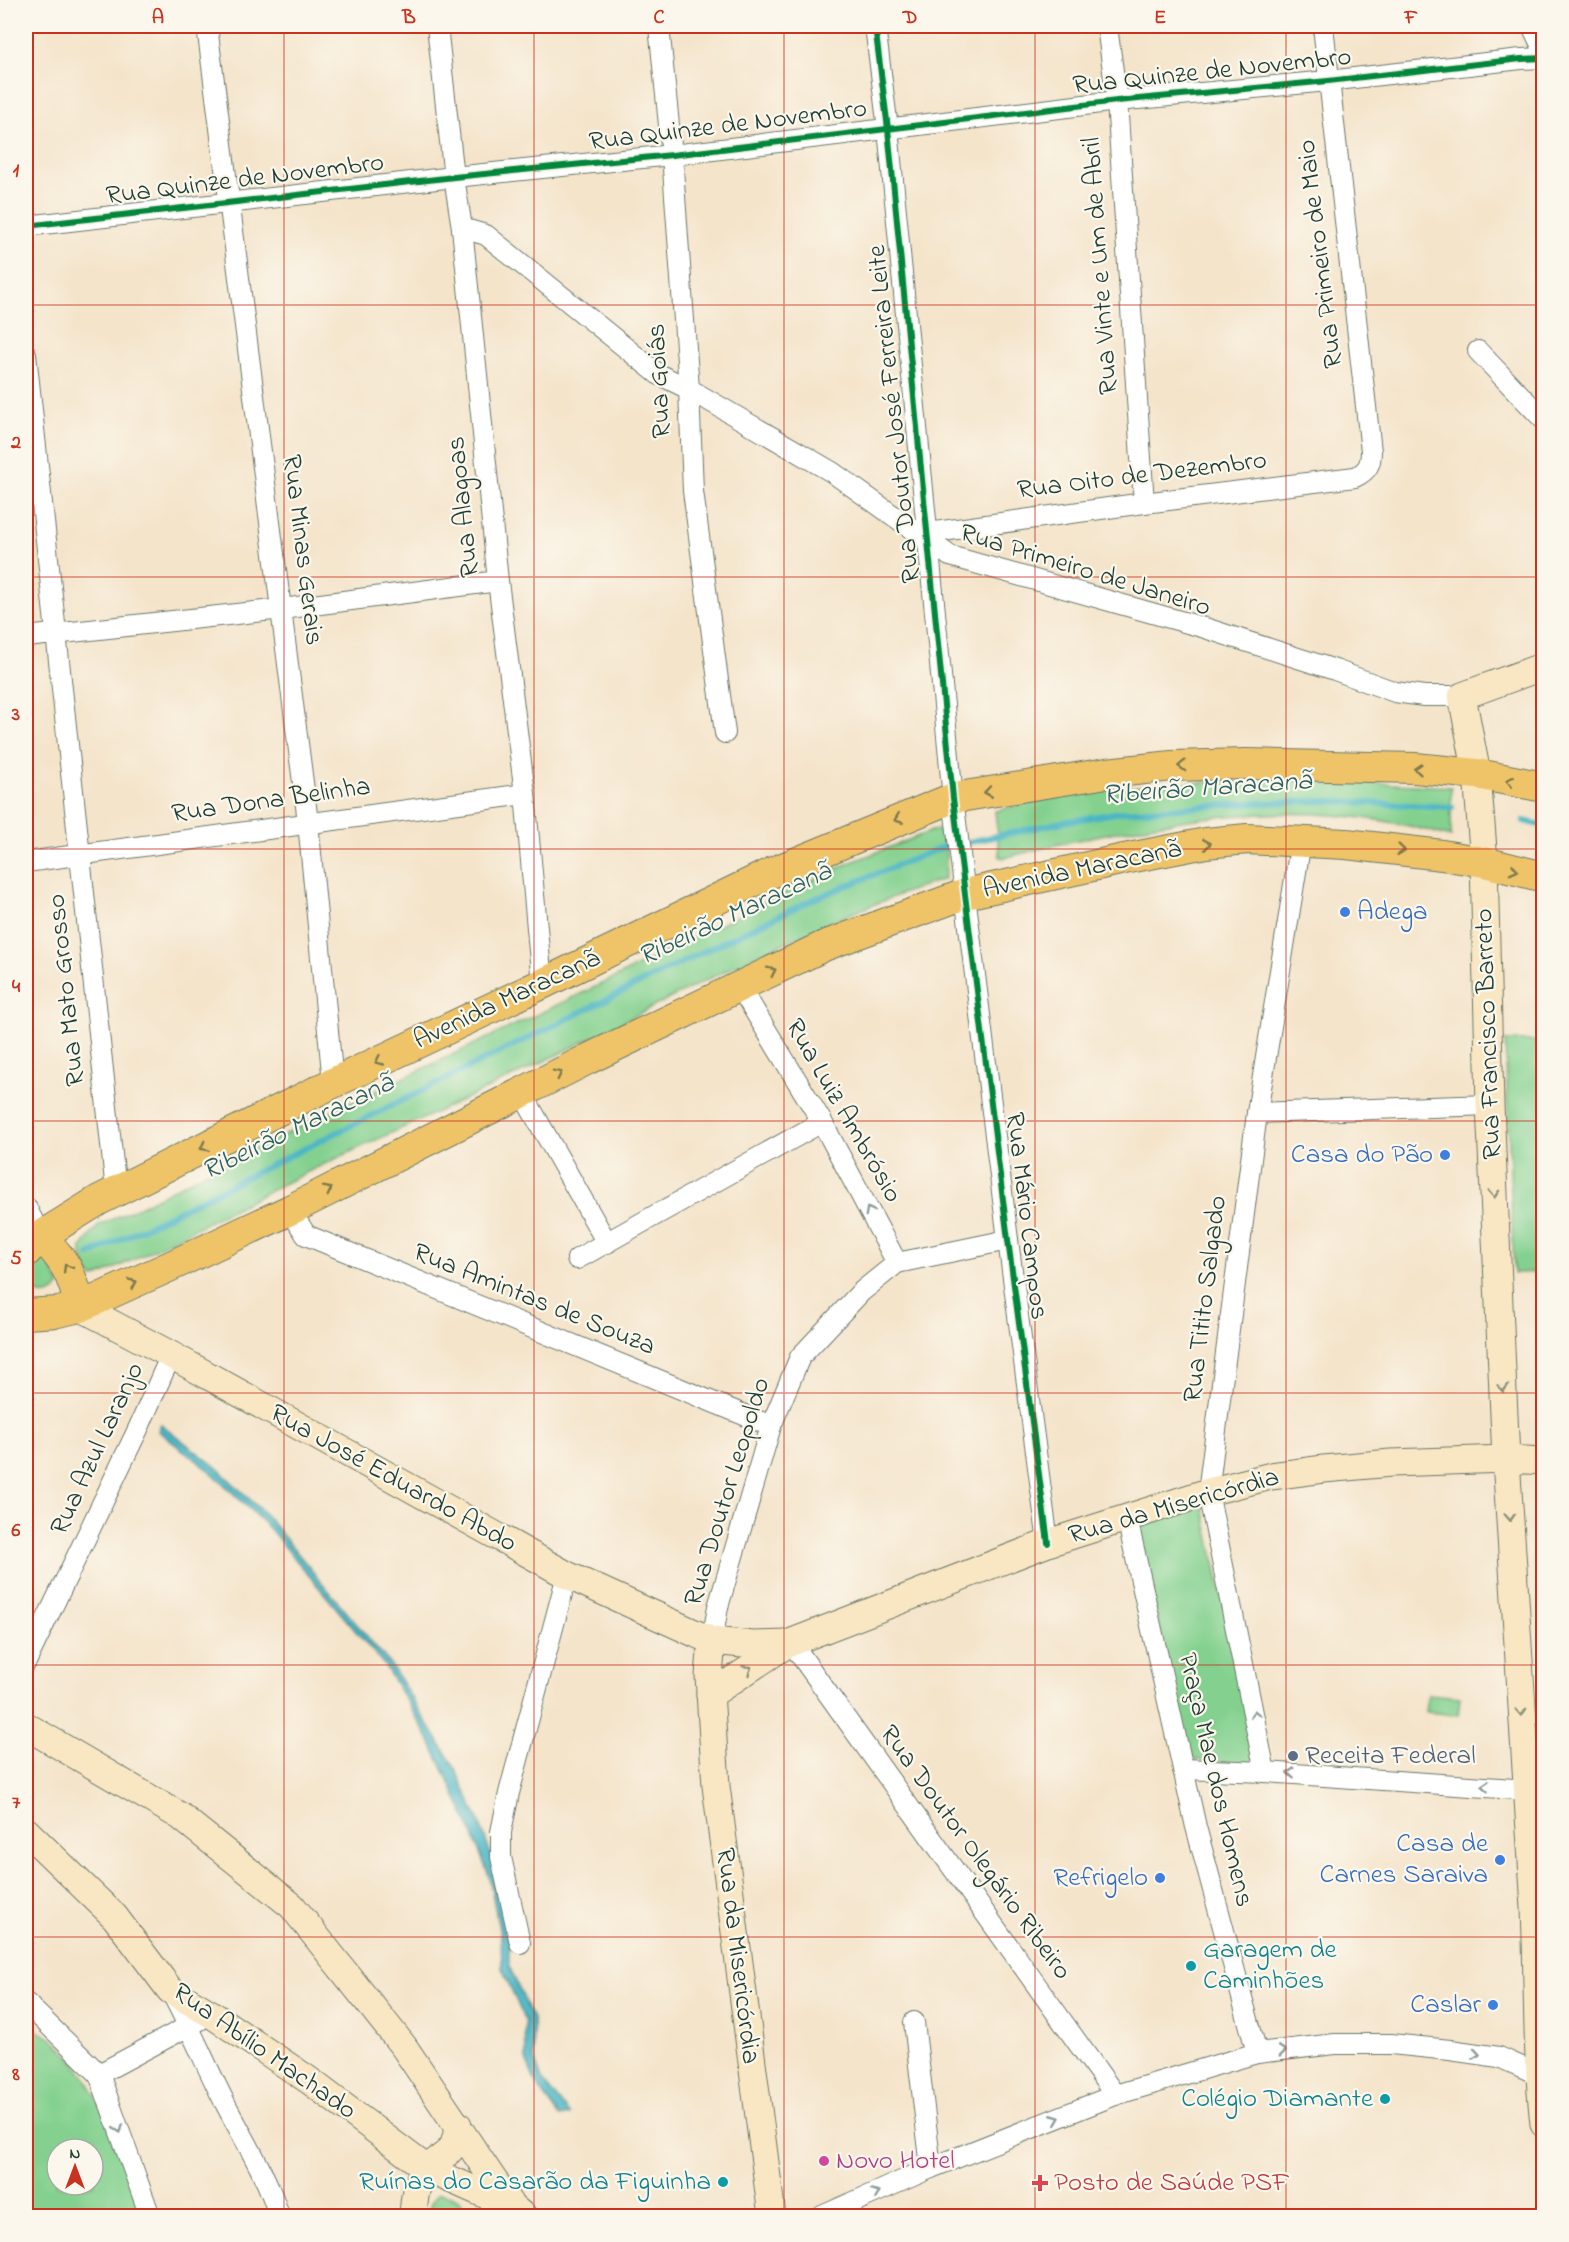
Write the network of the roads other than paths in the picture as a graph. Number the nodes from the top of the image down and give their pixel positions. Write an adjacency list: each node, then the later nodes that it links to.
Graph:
1 (207, 26): 15 (street, Rua Minas Gerais)
2 (437, 26): 14 (street, Rua Alagoas)
3 (659, 26): 13 (street, Rua Goiás)
4 (875, 26): 12 (street, Rua Doutor José Ferreira Leite)
5 (1107, 26): 11 (street, Rua Vinte e Um de Abril)
6 (1323, 26): 10 (street, Rua Primeiro de Maio)
7 (1532, 26): 8 (street)
8 (1544, 51)
9 (1544, 58): 10 (street, Rua Quinze de Novembro)
10 (1328, 81): 11 (street, Rua Quinze de Novembro); 22 (street, Rua Primeiro de Maio)
11 (1117, 101): 12 (street, Rua Quinze de Novembro); 23 (street, Rua Vinte e Um de Abril)
12 (888, 129): 13 (street, Rua Quinze de Novembro); 24 (street, Rua Doutor José Ferreira Leite)
13 (672, 155): 14 (street, Rua Quinze de Novembro); 20 (street, Rua Goiás)
14 (454, 177): 15 (street, Rua Quinze de Novembro); 17 (street, Rua Alagoas)
15 (231, 203): 16 (street, Rua Quinze de Novembro); 26 (street, Rua Minas Gerais)
16 (26, 226)
17 (462, 228): 20 (street, Rua Primeiro de Janeiro); 25 (street, Rua Alagoas)
18 (1478, 351): 21 (street)
19 (26, 354): 27 (street, Rua Mato Grosso)
20 (689, 389): 24 (street, Rua Primeiro de Janeiro); 31 (street, Rua Goiás)
21 (1544, 420)
22 (1363, 473): 23 (street, Rua Oito de Dezembro)
23 (1144, 502): 24 (street, Rua Oito de Dezembro)
24 (928, 537): 30 (street, Rua Primeiro de Janeiro); 35 (street, Rua Doutor José Ferreira Leite)
25 (498, 581): 26 (street); 34 (street, Rua Alagoas)
26 (282, 609): 27 (street); 36 (street, Rua Minas Gerais)
27 (56, 632): 28 (street); 38 (street, Rua Mato Grosso)
28 (26, 637)
29 (1544, 666): 30 (street)
30 (1462, 696): 32 (street, Rua Francisco Barreto)
31 (725, 733)
32 (1477, 774): 33 (main road, Avenida Maracanã, one-way to 32); 35 (main road, Avenida Maracanã, one-way to 35); 40 (street, Rua Francisco Barreto)
33 (1544, 788)
34 (525, 794): 36 (street, Rua Dona Belinha); 43 (street, Rua Alagoas)
35 (954, 807): 42 (street, Rua Doutor José Ferreira Leite); 43 (main road, Avenida Maracanã, one-way to 43)
36 (308, 822): 38 (street, Rua Dona Belinha); 45 (street, Rua Minas Gerais)
37 (1301, 841): 40 (main road, Avenida Maracanã, one-way to 40); 42 (main road, Avenida Maracanã, one-way to 37); 48 (street, Rua Titito Salgado)
38 (80, 856): 39 (street, Rua Dona Belinha); 50 (street, Rua Mato Grosso)
39 (26, 862)
40 (1484, 862): 41 (main road, Avenida Maracanã, one-way to 41); 47 (street, Rua Francisco Barreto)
41 (1544, 877)
42 (963, 881): 44 (main road, Avenida Maracanã, one-way to 42); 53 (street, Rua Mário Campos)
43 (542, 984): 45 (main road, Avenida Maracanã, one-way to 45)
44 (740, 987): 46 (main road, Avenida Maracanã, one-way to 44); 49 (street, Rua Luiz Ambrósio)
45 (333, 1083): 50 (main road, Avenida Maracanã, one-way to 50)
46 (522, 1093): 52 (main road, Avenida Maracanã, one-way to 46); 54 (street)
47 (1490, 1105): 48 (street); 62 (street, Rua Francisco Barreto, one-way to 62)
48 (1257, 1113): 64 (street, Rua Titito Salgado)
49 (822, 1122): 54 (street); 57 (street, Rua Luiz Ambrósio, one-way to 49)
50 (116, 1191): 55 (main road, Avenida Maracanã)
51 (26, 1207): 55 (street)
52 (290, 1210): 58 (main road, Avenida Maracanã, one-way to 52); 61 (street, Rua Amintas de Souza)
53 (1008, 1240): 57 (street, Rua Doutor Leopoldo); 66 (street, Rua Mário Campos)
54 (607, 1243): 56 (street)
55 (33, 1244): 58 (main road, one-way to 55)
56 (577, 1259)
57 (897, 1263): 61 (street, Rua Doutor Leopoldo)
58 (80, 1307): 59 (main road, Avenida Maracanã); 60 (street, Rua José Eduardo Abdo)
59 (28, 1310)
60 (171, 1355): 67 (street, Rua José Eduardo Abdo); 70 (street, Rua Azul Laranjo)
61 (771, 1426): 68 (street, Rua Doutor Leopoldo)
62 (1506, 1459): 63 (street, Rua da Misericórdia); 64 (street, Rua da Misericórdia); 75 (street, Rua Francisco Barreto, one-way to 75)
63 (1544, 1461)
64 (1208, 1492): 65 (street, Rua da Misericórdia); 74 (street, Praça Mae dos Homens, one-way to 64)
65 (1127, 1518): 66 (street, Rua da Misericórdia); 73 (street, Praça Mae dos Homens)
66 (1048, 1543): 69 (street, Rua da Misericórdia)
67 (567, 1575): 68 (street, Rua José Eduardo Abdo); 77 (street)
68 (712, 1641): 69 (street, Rua da Misericórdia); 71 (street, Rua da Misericórdia)
69 (789, 1643): 71 (street, Rua da Misericórdia, one-way to 69); 84 (street, Rua Doutor Olegário Ribeiro)
70 (26, 1662)
71 (710, 1695): 94 (street, Rua da Misericórdia)
72 (26, 1726): 86 (street)
73 (1183, 1769): 74 (street); 81 (street, Praça Mae dos Homens)
74 (1265, 1772): 75 (street, one-way to 74)
75 (1535, 1790): 83 (street, Rua Francisco Barreto)
76 (26, 1831): 79 (street, Rua Abílio Machado)
77 (520, 1943)
78 (26, 2003): 82 (street)
79 (200, 2020): 82 (street); 88 (street, Rua Abílio Machado); 93 (street)
80 (914, 2022): 87 (street)
81 (1257, 2053): 83 (street, one-way to 83); 84 (street)
82 (99, 2074): 92 (street, one-way to 92)
83 (1541, 2076): 85 (street, Rua Francisco Barreto)
84 (1115, 2095): 87 (street, one-way to 84)
85 (1544, 2124)
86 (458, 2125): 88 (street); 91 (street)
87 (931, 2168): 95 (street, one-way to 87)
88 (427, 2169): 89 (street, Rua Abílio Machado); 90 (street)
89 (460, 2185): 90 (street); 91 (street, Rua Abílio Machado)
90 (414, 2205)
91 (514, 2213)
92 (150, 2217)
93 (279, 2217)
94 (772, 2217)
95 (822, 2217)

